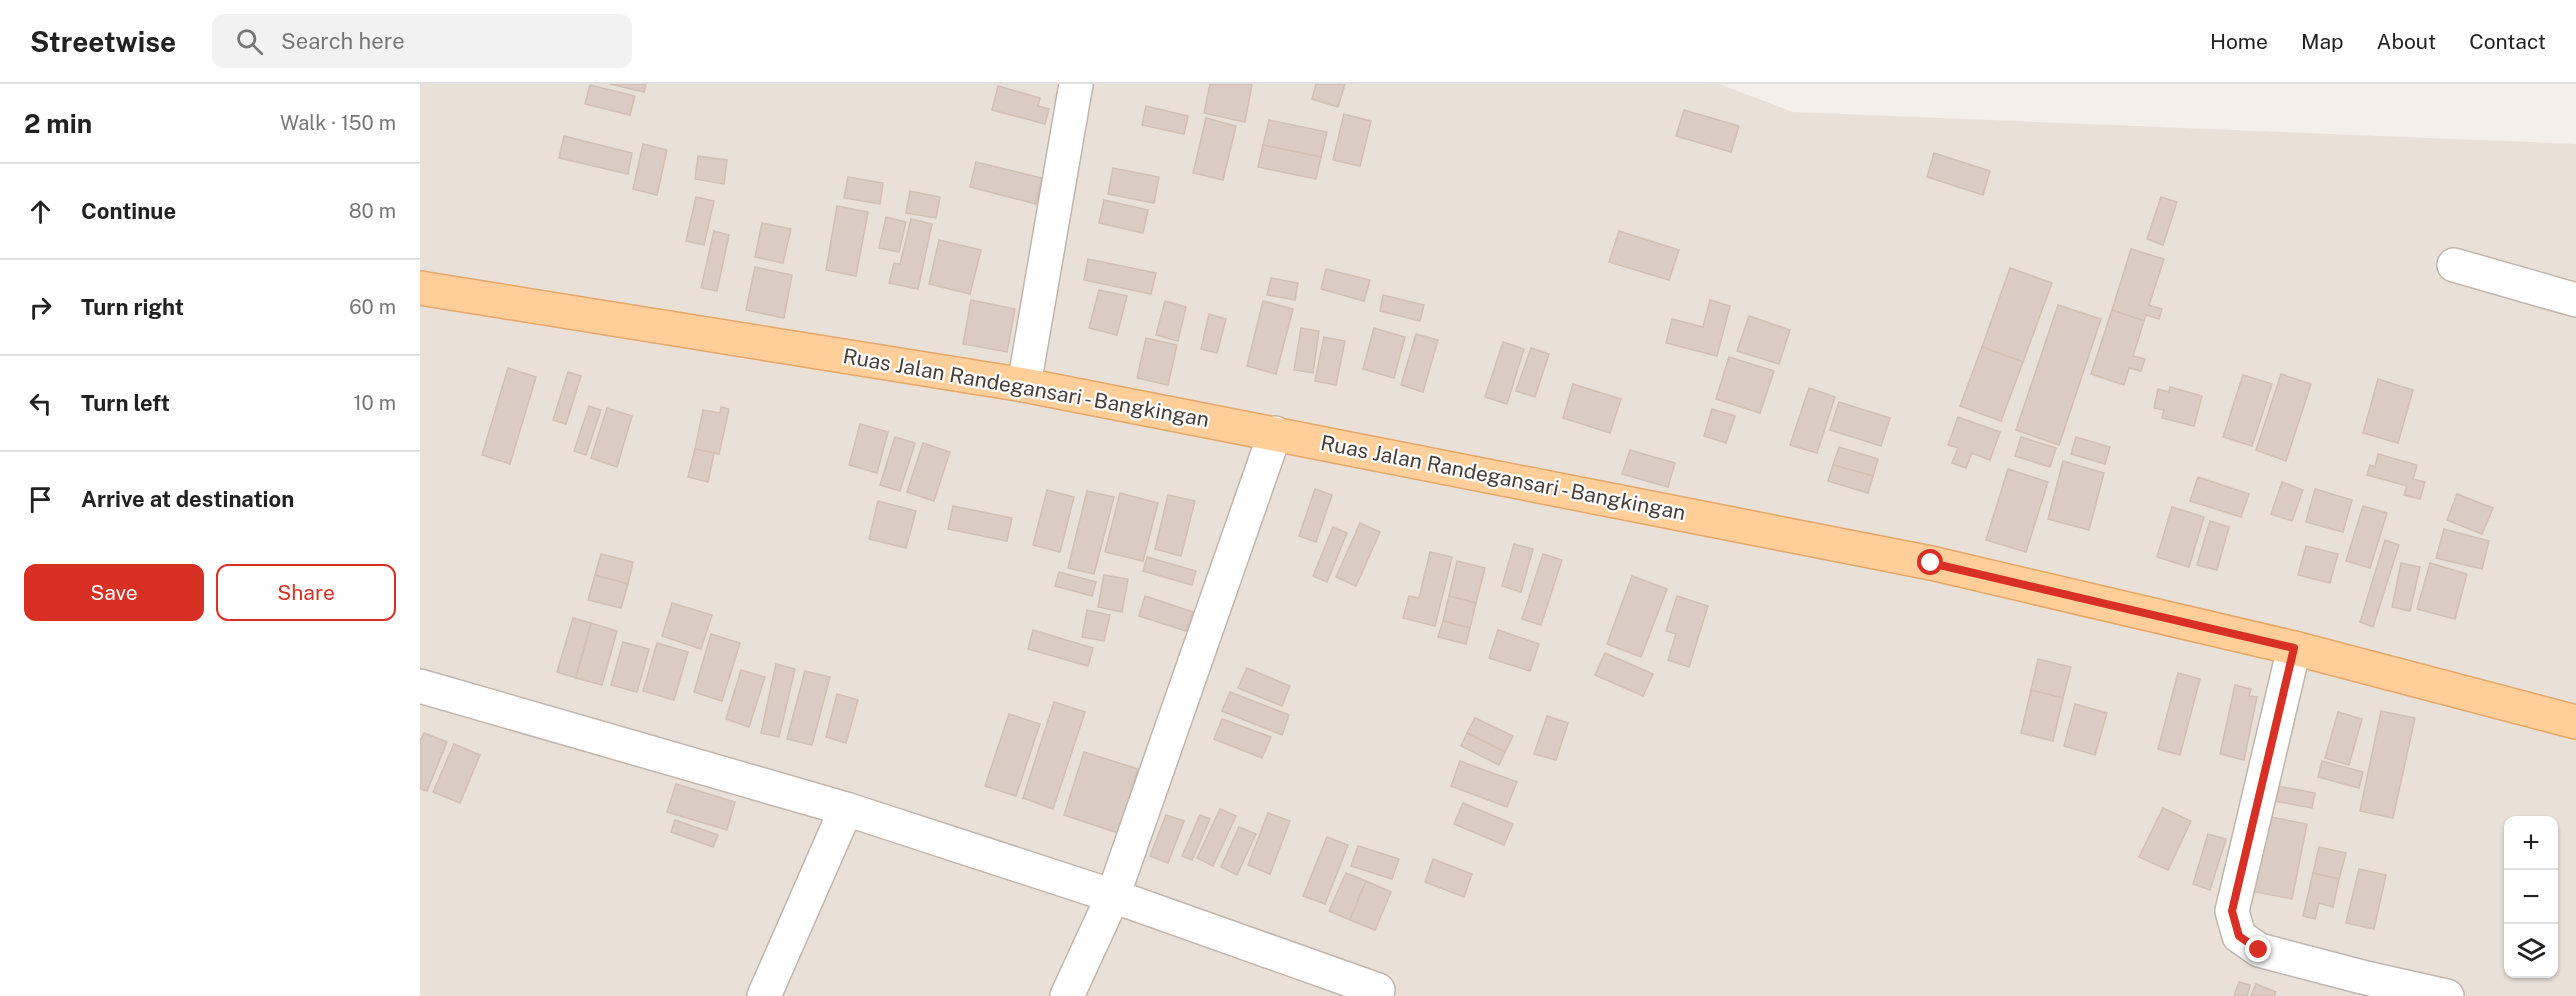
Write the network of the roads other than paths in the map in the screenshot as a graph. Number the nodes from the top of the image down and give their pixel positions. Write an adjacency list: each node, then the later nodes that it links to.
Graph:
1 (1076, 84): 5 (street)
2 (2454, 265): 4 (street)
3 (420, 288): 5 (main road, Ruas Jalan Randegansari - Bangkingan)
4 (2576, 300)
5 (1024, 385): 6 (main road, Ruas Jalan Randegansari - Bangkingan)
6 (1275, 433): 7 (main road, Ruas Jalan Randegansari - Bangkingan); 11 (street)
7 (2294, 648): 9 (main road, Ruas Jalan Randegansari - Bangkingan); 15 (street)
8 (420, 686): 10 (street)
9 (2576, 722)
10 (846, 809): 11 (street); 13 (street)
11 (1113, 896): 12 (street); 14 (street)
12 (1378, 990)
13 (764, 996)
14 (1067, 996)
15 (2447, 996)

